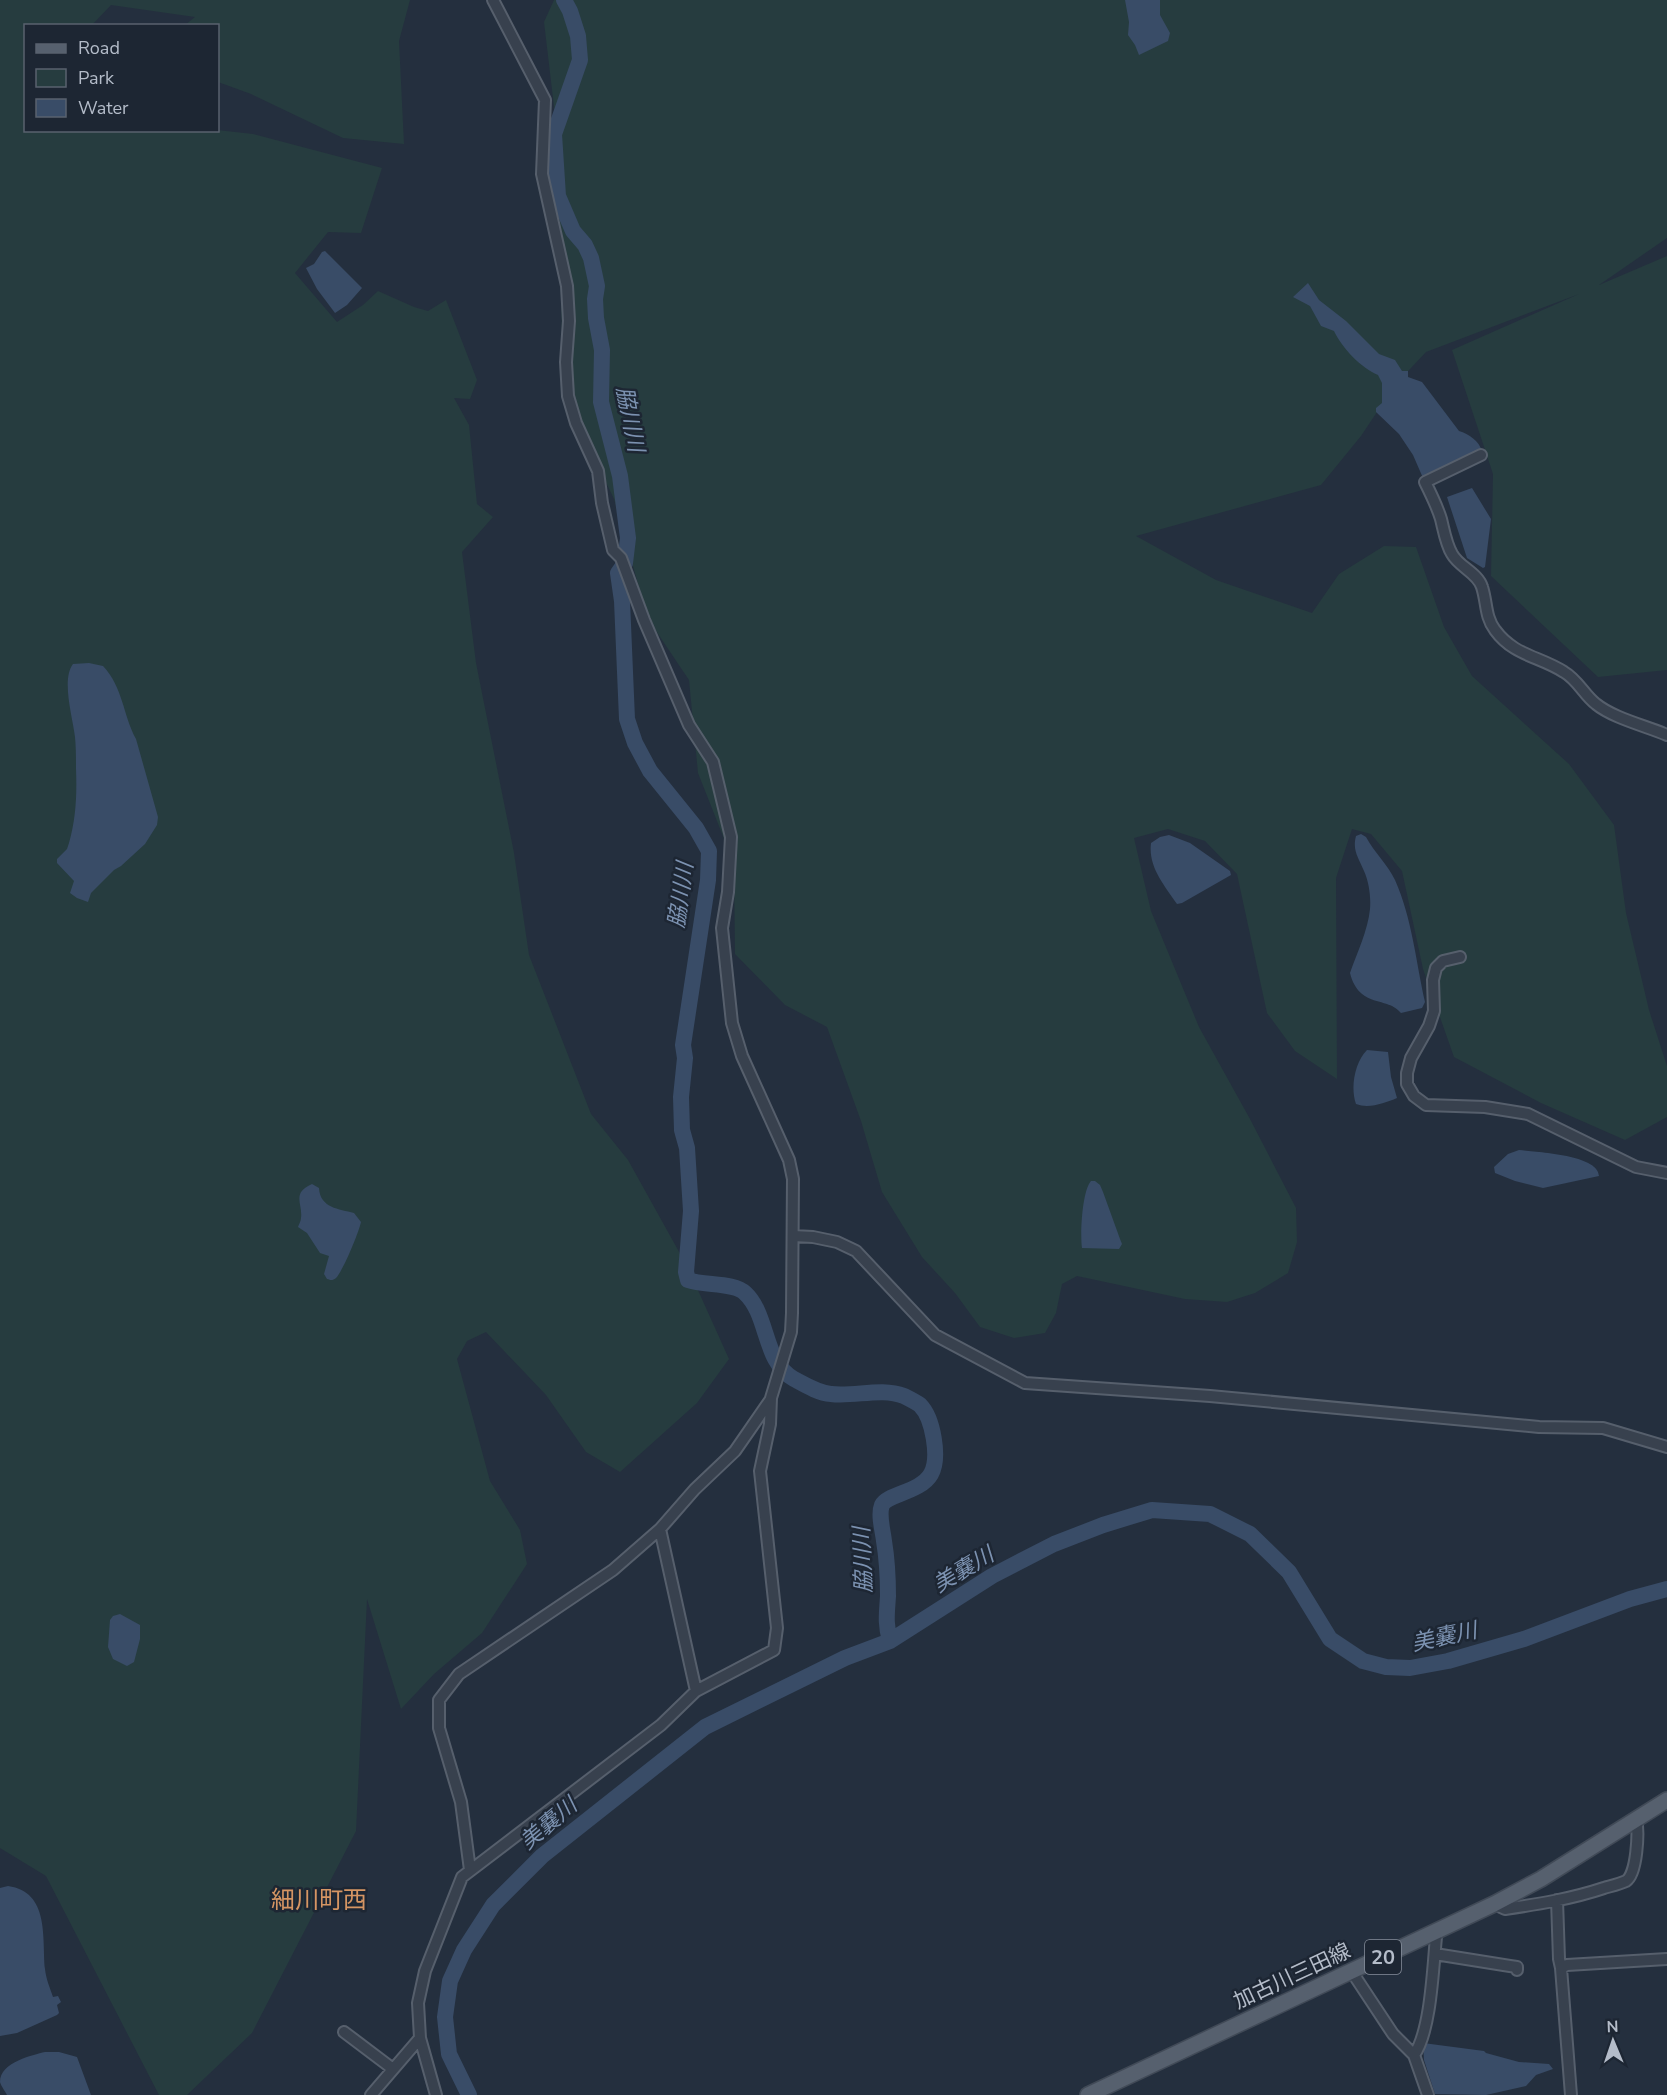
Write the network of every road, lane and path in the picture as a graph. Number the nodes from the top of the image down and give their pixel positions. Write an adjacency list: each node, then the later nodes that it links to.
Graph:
1 (493, 0): 6 (street)
2 (1480, 456): 3 (street)
3 (1667, 735)
4 (1460, 957): 5 (street)
5 (1667, 1173)
6 (793, 1236): 7 (street); 8 (street)
7 (771, 1398): 9 (street); 10 (street)
8 (1667, 1447)
9 (660, 1529): 10 (street); 13 (street)
10 (696, 1691): 13 (street)
11 (1667, 1800): 12 (main road, 加古川三田線 / 20)
12 (1636, 1819): 14 (street); 15 (main road, 加古川三田線 / 20)
13 (470, 1870): 23 (street)
14 (1557, 1900): 15 (street); 19 (street)
15 (1494, 1904): 16 (main road, 加古川三田線 / 20)
16 (1435, 1932): 17 (street); 21 (main road, 加古川三田線 / 20)
17 (1435, 1954): 20 (street); 24 (street)
18 (1667, 1959): 19 (street)
19 (1562, 1968): 30 (street)
20 (1517, 1970)
21 (1352, 1972): 24 (street); 28 (main road, 加古川三田線 / 20)
22 (344, 2032): 25 (street)
23 (420, 2038): 25 (street); 27 (street)
24 (1414, 2055): 29 (street)
25 (393, 2069): 26 (street)
26 (371, 2095)
27 (436, 2095)
28 (1088, 2095)
29 (1428, 2095)
30 (1571, 2095)

